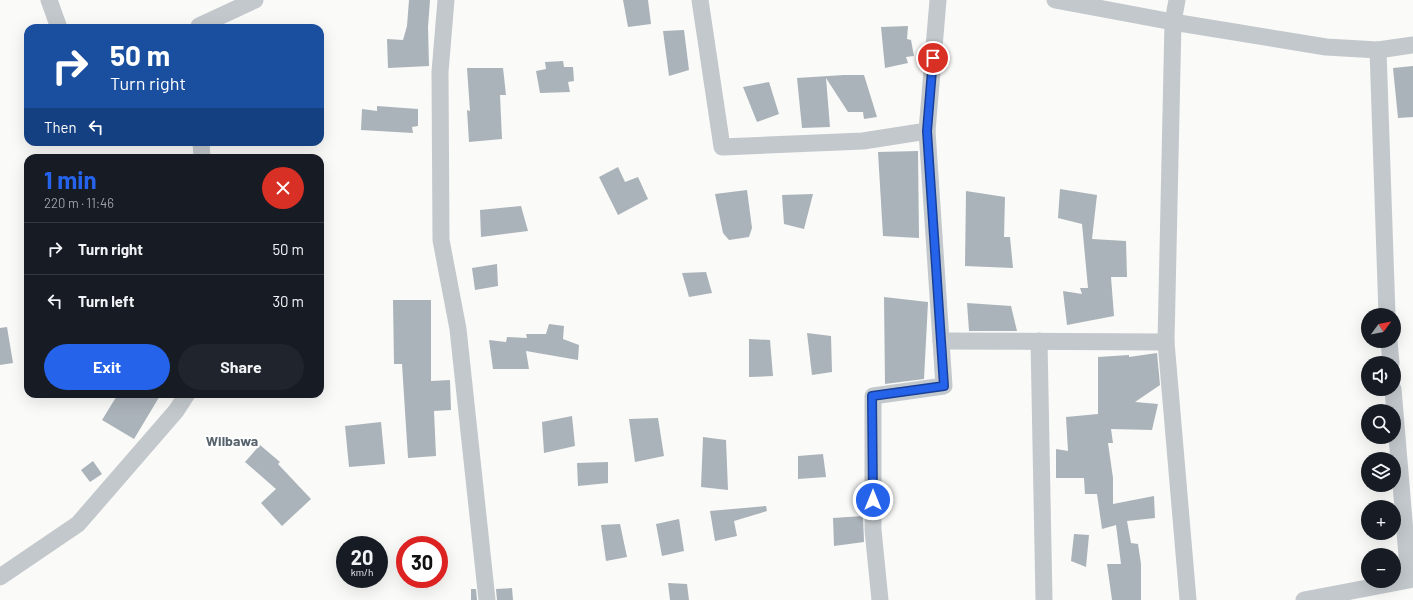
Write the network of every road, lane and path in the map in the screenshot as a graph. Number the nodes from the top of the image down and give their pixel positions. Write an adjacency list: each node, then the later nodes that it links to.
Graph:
1 (50, 0): 9 (street)
2 (255, 0): 10 (street)
3 (446, 0): 21 (street)
4 (700, 0): 13 (street)
5 (938, 0): 13 (street)
6 (1055, 0): 8 (street)
7 (1177, 0): 8 (street)
8 (1173, 22): 12 (street); 17 (street)
9 (58, 24)
10 (201, 24)
11 (1413, 45): 12 (street)
12 (1378, 50): 14 (street)
13 (927, 131): 15 (street)
14 (1387, 308)
15 (941, 340): 16 (street); 22 (street)
16 (1039, 341): 17 (street); 23 (street)
17 (1166, 342): 24 (street)
18 (1394, 396): 25 (street)
19 (184, 398): 20 (street)
20 (0, 577)
21 (487, 600)
22 (880, 600)
23 (1044, 600)
24 (1188, 600)
25 (1304, 600)

